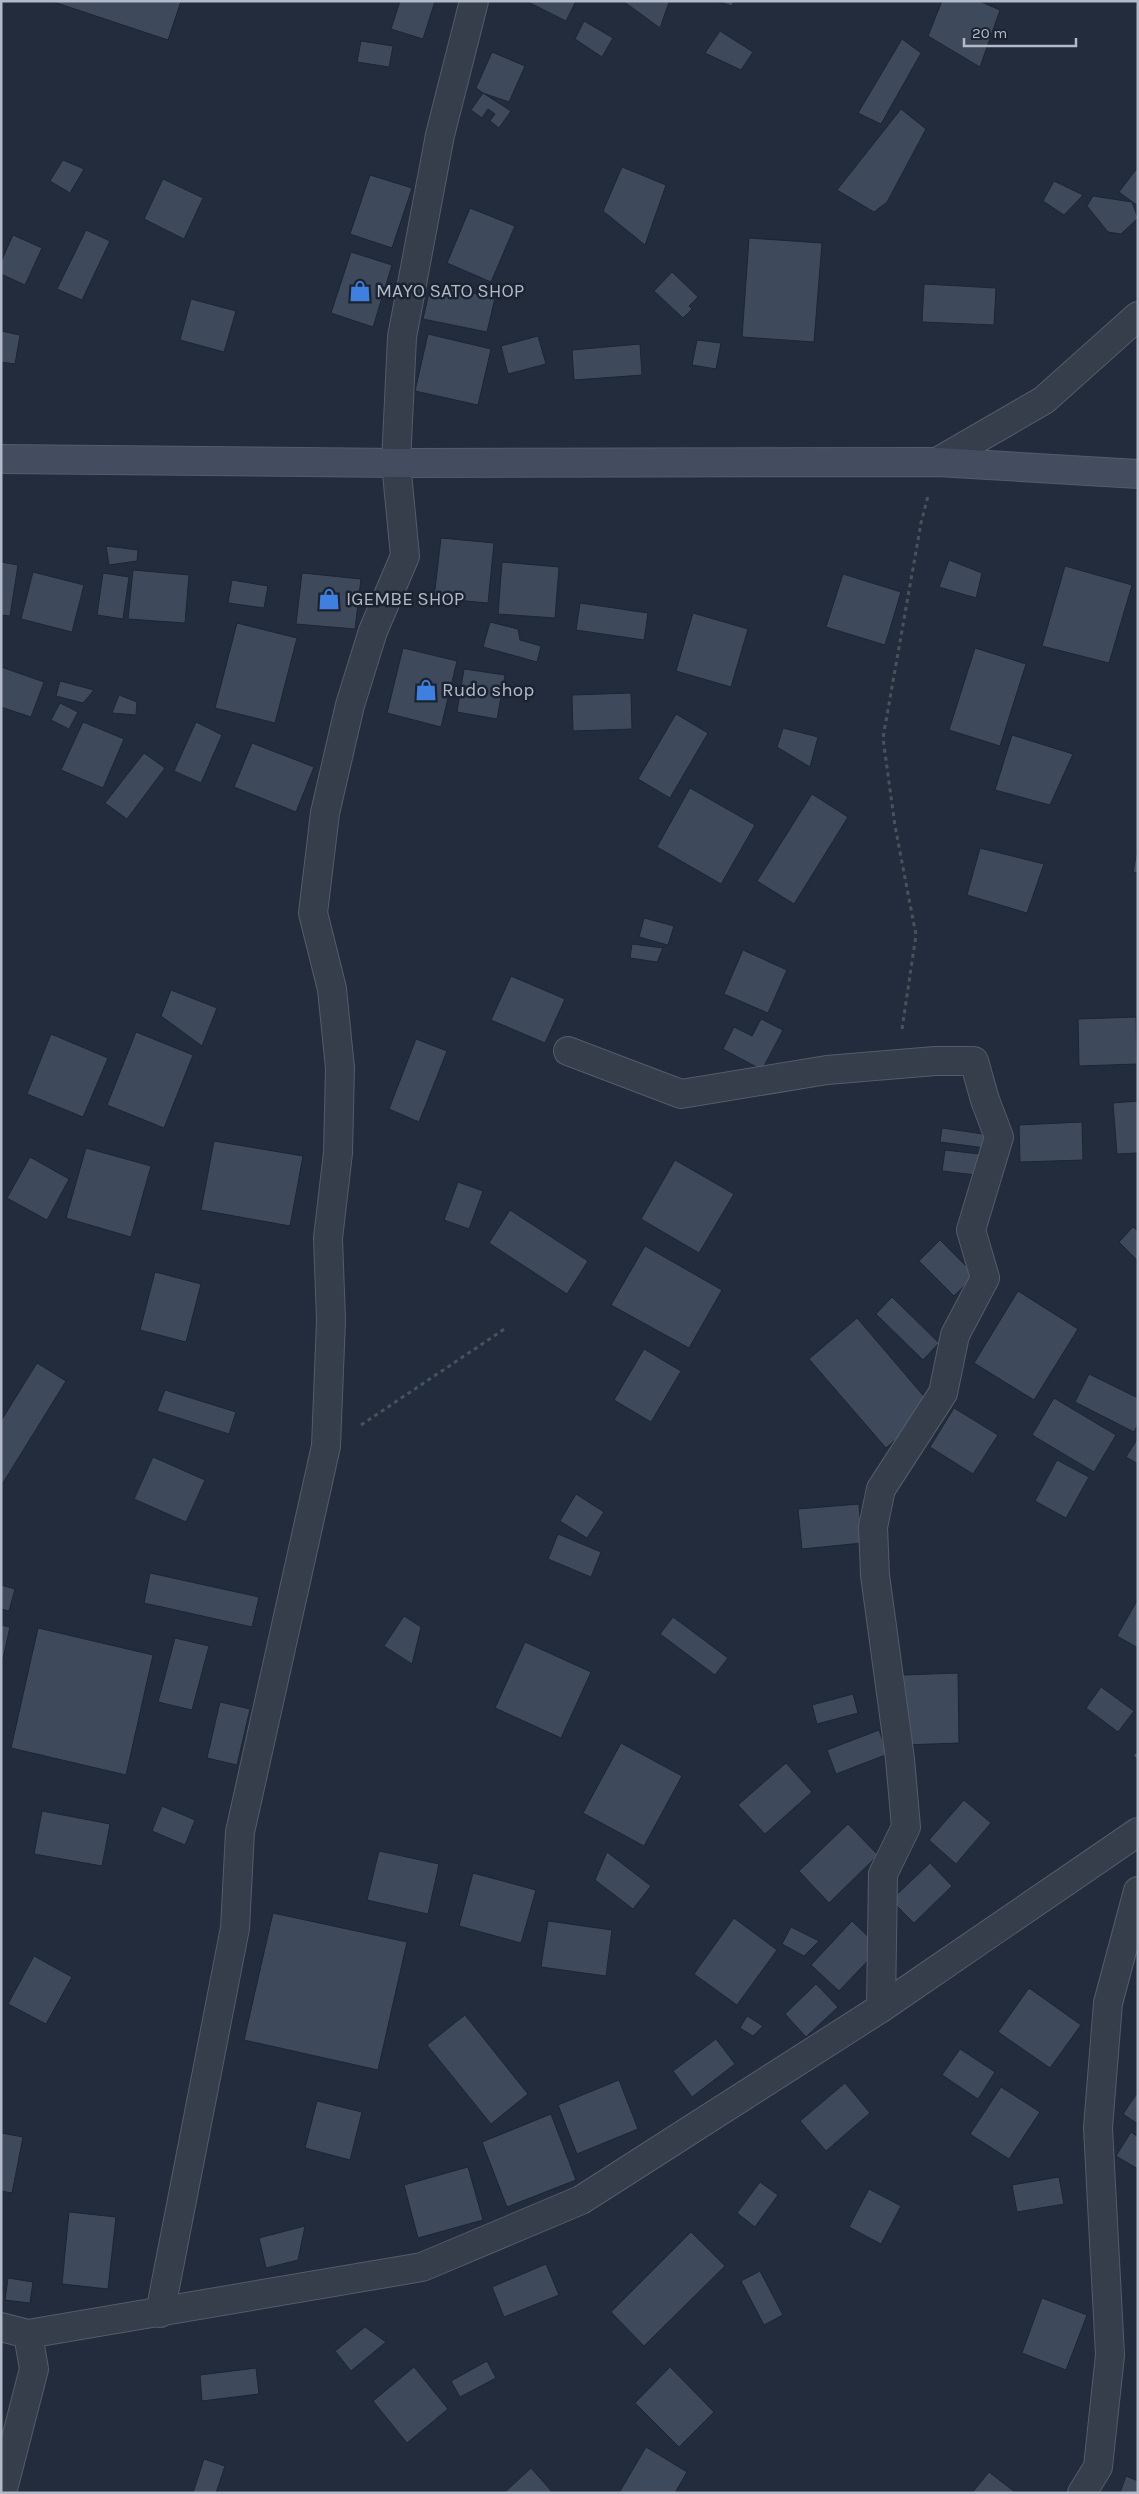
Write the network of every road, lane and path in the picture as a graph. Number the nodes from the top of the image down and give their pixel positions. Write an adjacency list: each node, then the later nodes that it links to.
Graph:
1 (474, 1): 5 (street)
2 (1138, 316): 4 (street)
3 (1, 459): 5 (main road)
4 (937, 462): 5 (main road); 6 (main road); 8 (path)
5 (396, 463): 10 (street)
6 (1138, 474)
7 (568, 1051): 8 (street)
8 (897, 1066): 13 (street)
9 (506, 1328): 10 (path)
10 (326, 1446): 14 (street)
11 (1138, 1832): 13 (street)
12 (1138, 1891): 18 (street)
13 (881, 2008): 14 (street)
14 (160, 2313): 16 (street)
15 (1, 2327): 16 (street)
16 (28, 2334): 17 (street)
17 (2, 2493)
18 (1082, 2493)

